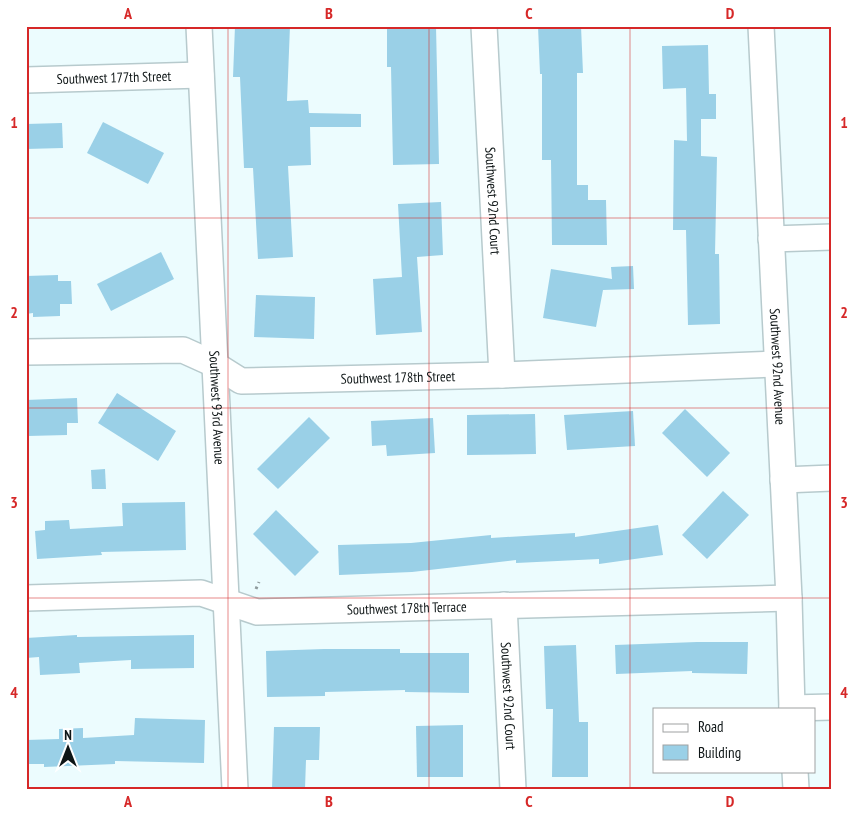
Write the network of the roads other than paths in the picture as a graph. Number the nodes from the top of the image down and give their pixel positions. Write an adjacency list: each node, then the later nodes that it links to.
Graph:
1 (199, 26): 4 (street, Southwest 93rd Avenue)
2 (484, 26): 11 (street, Southwest 92nd Court)
3 (761, 26): 7 (street, Southwest 92nd Avenue)
4 (202, 75): 5 (street, Southwest 177th Street); 9 (street, Southwest 93rd Avenue)
5 (26, 80)
6 (832, 237): 7 (street)
7 (771, 239): 10 (street, Southwest 92nd Avenue)
8 (26, 352): 9 (street, Southwest 178th Street)
9 (214, 364): 11 (street, Southwest 178th Street); 16 (street, Southwest 93rd Avenue)
10 (777, 364): 11 (street, Southwest 178th Street); 13 (street, Southwest 92nd Avenue)
11 (502, 375)
12 (832, 478): 13 (street)
13 (783, 480): 15 (street, Southwest 92nd Avenue)
14 (26, 598): 16 (street, Southwest 178th Terrace)
15 (789, 598): 17 (street, Southwest 178th Terrace); 19 (street, Southwest 92nd Avenue)
16 (226, 601): 17 (street, Southwest 178th Terrace); 21 (street, Southwest 93rd Avenue)
17 (504, 605): 22 (street, Southwest 92nd Court)
18 (832, 707): 19 (street)
19 (792, 708)
20 (795, 772): 23 (street)
21 (236, 789)
22 (513, 789)
23 (796, 789)

